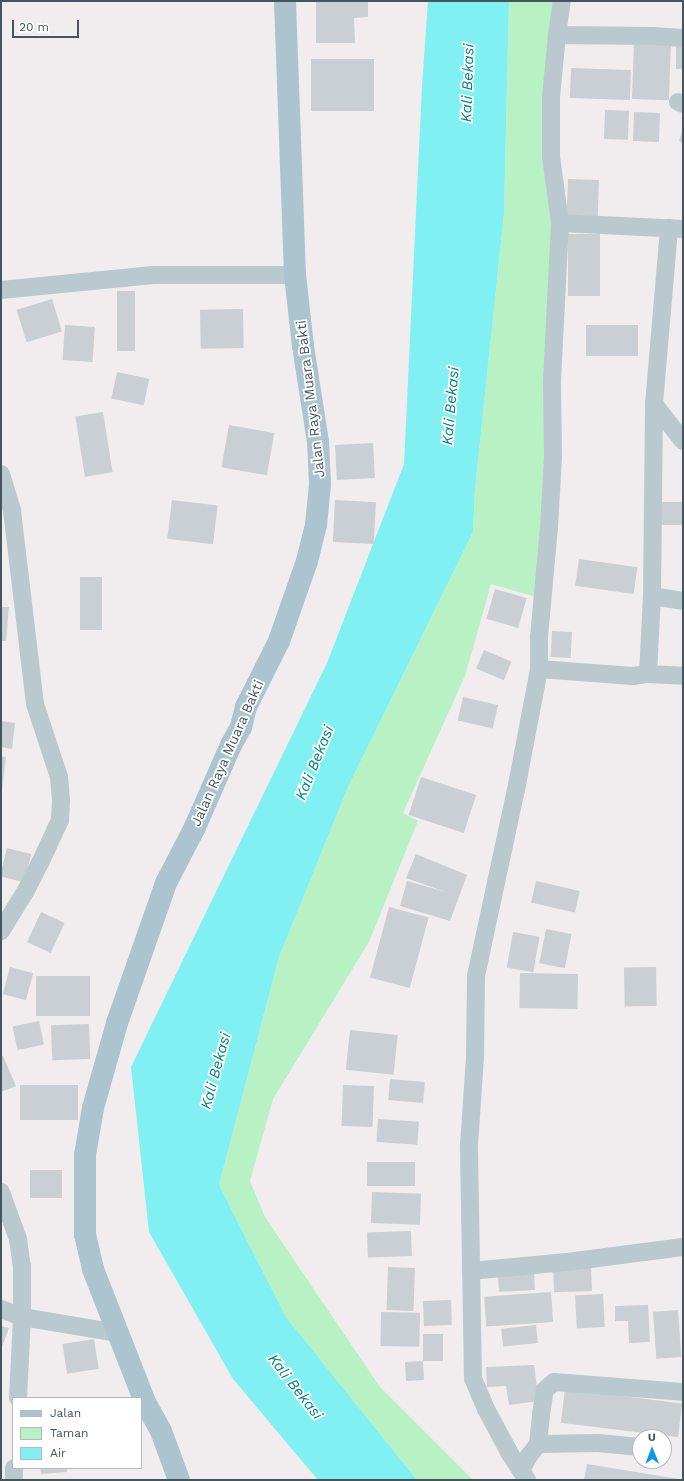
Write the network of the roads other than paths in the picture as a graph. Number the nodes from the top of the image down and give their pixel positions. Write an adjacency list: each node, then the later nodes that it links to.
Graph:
1 (284, 1): 7 (main road, Jalan Raya Muara Bakti)
2 (562, 1): 3 (street)
3 (557, 35): 4 (street); 5 (street)
4 (683, 38)
5 (560, 223): 6 (street); 14 (street)
6 (676, 229): 9 (street)
7 (296, 275): 8 (street); 23 (main road, Jalan Raya Muara Bakti)
8 (1, 290)
9 (654, 404): 10 (street); 12 (street)
10 (683, 441)
11 (1, 474): 17 (street)
12 (652, 596): 13 (street); 15 (street)
13 (683, 601)
14 (539, 669): 15 (street); 20 (street)
15 (648, 674): 16 (street)
16 (683, 676)
17 (1, 931)
18 (1, 1192): 22 (street)
19 (683, 1246): 20 (street)
20 (471, 1271): 29 (street)
21 (1, 1309): 22 (street)
22 (34, 1319): 23 (street); 25 (street)
23 (119, 1333): 31 (main road, Jalan Raya Muara Bakti)
24 (683, 1392): 26 (street)
25 (18, 1397)
26 (538, 1444): 27 (street); 29 (street)
27 (632, 1446)
28 (14, 1469): 30 (street)
29 (524, 1476)
30 (14, 1480)
31 (179, 1480)

